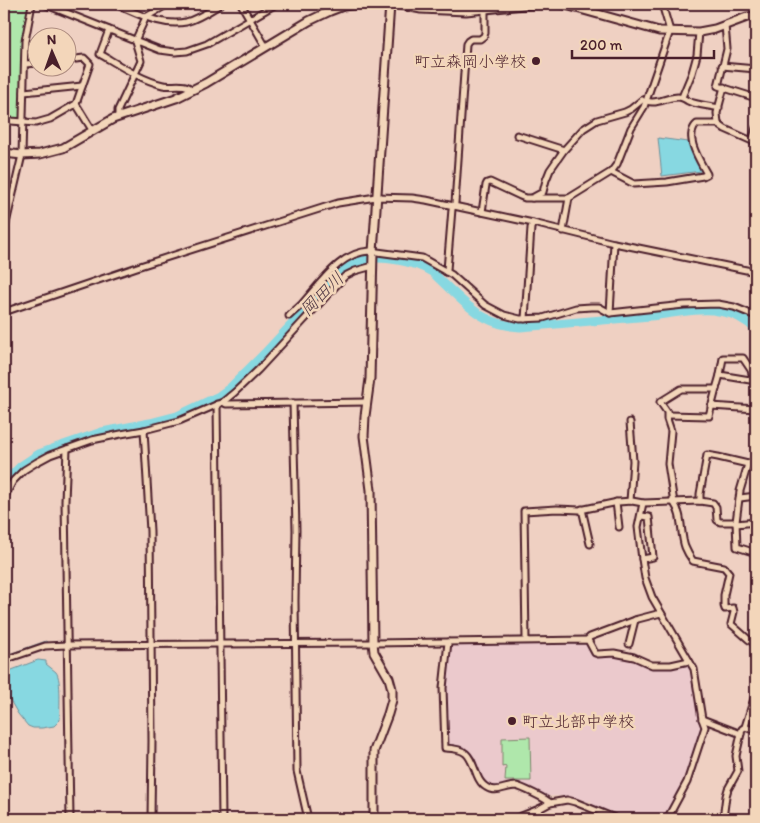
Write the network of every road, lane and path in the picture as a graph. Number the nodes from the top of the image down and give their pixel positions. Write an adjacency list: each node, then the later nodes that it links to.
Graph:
1 (32, 4): 28 (street)
2 (44, 4): 22 (street)
3 (116, 4): 19 (street)
4 (168, 4): 19 (street)
5 (221, 4): 19 (street)
6 (241, 4): 20 (street)
7 (276, 4): 20 (street)
8 (357, 4): 26 (street)
9 (390, 4): 53 (street)
10 (396, 4): 15 (street)
11 (534, 4): 14 (street)
12 (563, 4): 23 (street)
13 (662, 4): 23 (street)
14 (503, 5): 17 (street)
15 (421, 6): 16 (street)
16 (450, 7): 17 (street)
17 (485, 9): 56 (street)
18 (756, 16): 21 (street)
19 (146, 17): 25 (street)
20 (250, 19): 25 (street); 26 (street)
21 (725, 25): 24 (street); 30 (street)
22 (109, 30): 25 (street); 32 (street)
23 (670, 31): 24 (street); 39 (street)
24 (699, 32): 37 (street)
25 (135, 41): 32 (street)
26 (266, 47): 35 (street)
27 (78, 59): 33 (street)
28 (25, 64): 29 (street); 36 (street)
29 (28, 64)
30 (722, 66): 31 (street); 34 (street)
31 (756, 69)
32 (135, 74): 35 (street); 42 (street)
33 (82, 86): 36 (street); 40 (street)
34 (724, 88): 38 (street); 41 (street)
35 (192, 90): 42 (street)
36 (24, 92): 44 (street)
37 (682, 97): 39 (street); 41 (street)
38 (756, 98)
39 (644, 101): 49 (street); 52 (street)
40 (76, 104): 44 (street); 47 (street)
41 (719, 108): 45 (street)
42 (118, 117): 47 (street)
43 (4, 118): 44 (street)
44 (22, 122): 51 (street)
45 (718, 124): 46 (street); 52 (street)
46 (756, 128)
47 (92, 130): 51 (street)
48 (517, 135): 49 (street)
49 (564, 150): 54 (street)
50 (4, 153): 51 (street)
51 (22, 155): 60 (street)
52 (611, 172): 55 (street)
53 (376, 197): 56 (street); 62 (street); 66 (street)
54 (532, 198): 55 (street); 57 (street)
55 (569, 198): 59 (street)
56 (453, 206): 57 (street); 64 (street)
57 (482, 212): 58 (street)
58 (533, 223): 59 (street); 70 (street)
59 (563, 231): 61 (street)
60 (4, 232)
61 (614, 243): 65 (street); 67 (street)
62 (373, 252): 63 (street); 64 (street); 68 (street)
63 (372, 266): 74 (street); 75 (street)
64 (446, 272): 70 (street)
65 (755, 273)
66 (4, 312)
67 (610, 313): 69 (street); 70 (street)
68 (289, 316)
69 (756, 316)
70 (525, 319)
71 (720, 375): 72 (street); 72 (street); 73 (street)
72 (755, 381)
73 (716, 389): 77 (street); 79 (street)
74 (367, 402): 76 (street); 107 (street)
75 (220, 403): 76 (street); 81 (street); 109 (street)
76 (293, 403): 106 (street)
77 (712, 406): 78 (street); 79 (street)
78 (756, 409)
79 (668, 415): 92 (street)
80 (630, 422): 88 (street)
81 (144, 430): 82 (street); 108 (street)
82 (67, 449): 86 (street); 111 (street)
83 (756, 459): 84 (street)
84 (748, 464): 87 (street); 89 (street)
85 (756, 496): 87 (street)
86 (4, 498)
87 (740, 498): 96 (street)
88 (630, 501): 90 (street); 91 (street)
89 (700, 501): 92 (street); 96 (street)
90 (616, 502): 93 (street); 97 (street)
91 (643, 503): 92 (street); 94 (street)
92 (674, 503): 112 (street)
93 (582, 509): 98 (street); 104 (street)
94 (640, 516): 100 (street); 100 (street)
95 (756, 522): 96 (street)
96 (736, 523): 99 (street)
97 (618, 527)
98 (590, 544)
99 (756, 553)
100 (642, 559): 101 (street)
101 (661, 613): 102 (street); 114 (street)
102 (635, 620): 103 (street); 110 (street)
103 (588, 639)
104 (526, 640): 105 (street); 114 (street)
105 (448, 642): 107 (street); 120 (street)
106 (296, 643): 107 (street); 109 (street); 125 (street)
107 (373, 643): 126 (street)
108 (150, 644): 109 (street); 111 (street); 123 (street)
109 (219, 644): 124 (street)
110 (629, 644)
111 (67, 645): 113 (street); 122 (street)
112 (756, 645)
113 (4, 660)
114 (689, 662): 116 (street)
115 (756, 692): 117 (street)
116 (702, 719): 119 (street); 130 (street)
117 (745, 728): 118 (street); 119 (street)
118 (756, 731)
119 (741, 734): 131 (street)
120 (550, 802): 121 (street); 129 (street)
121 (539, 809): 127 (street); 128 (street)
122 (70, 819)
123 (151, 819)
124 (222, 819)
125 (308, 819)
126 (374, 819)
127 (514, 819)
128 (539, 819)
129 (617, 819)
130 (667, 819)
131 (723, 819)

